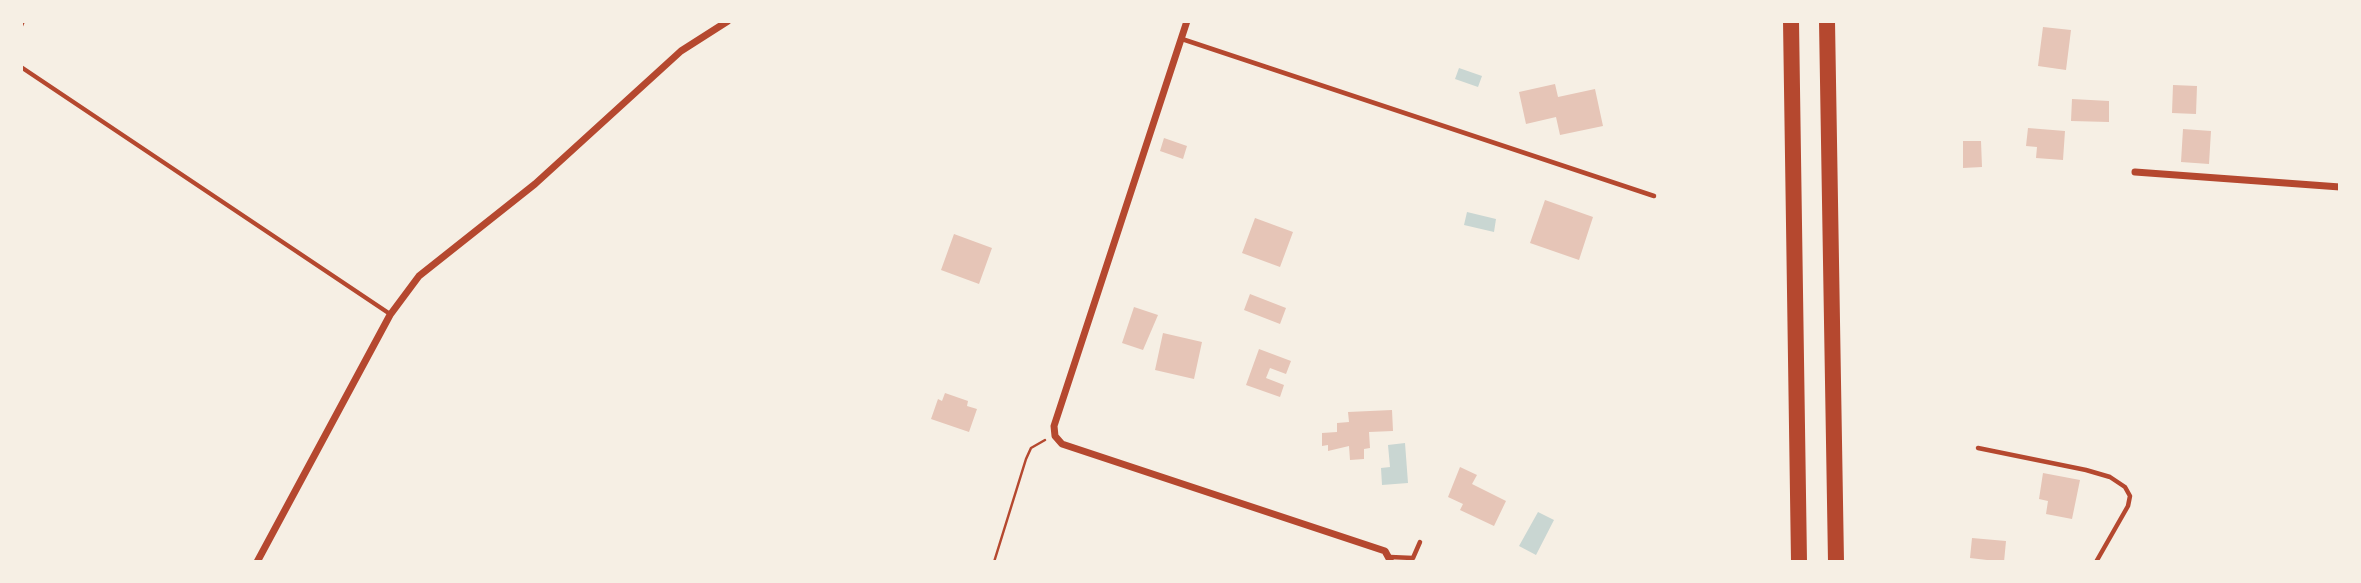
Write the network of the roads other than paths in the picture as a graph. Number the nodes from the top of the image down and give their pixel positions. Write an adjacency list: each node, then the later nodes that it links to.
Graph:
1 (728, 21): 10 (street)
2 (1187, 21): 5 (street)
3 (1791, 26): 15 (highway)
4 (1827, 26): 16 (highway)
5 (1181, 39): 9 (lane); 13 (street)
6 (21, 67): 10 (lane)
7 (2135, 172): 8 (street)
8 (2340, 187)
9 (1654, 196)
10 (390, 315): 14 (street)
11 (1978, 448): 17 (lane)
12 (1420, 542): 13 (lane)
13 (1391, 559)
14 (257, 562)
15 (1799, 562)
16 (1836, 562)
17 (2096, 562)

